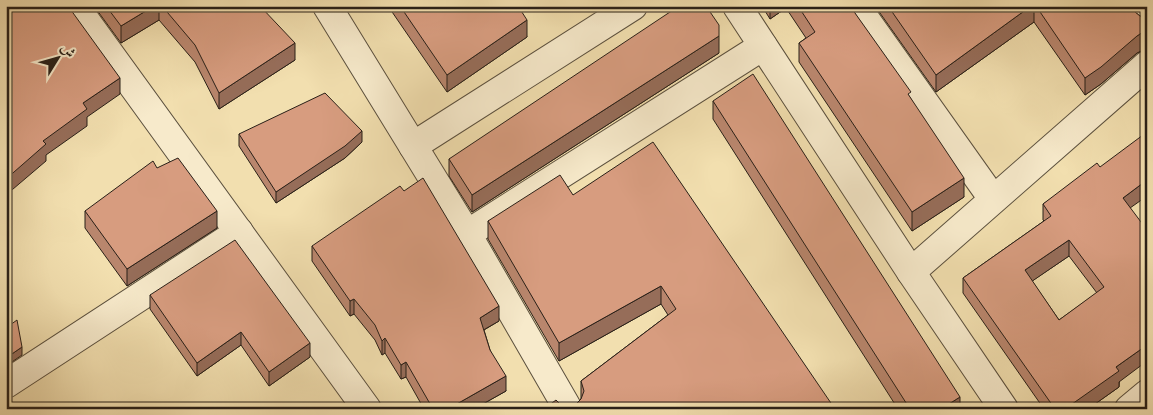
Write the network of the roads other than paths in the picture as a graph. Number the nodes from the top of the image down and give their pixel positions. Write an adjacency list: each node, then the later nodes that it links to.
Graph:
1 (75, 6): 13 (street)
2 (327, 6): 11 (street)
3 (633, 6): 7 (street)
4 (737, 6): 9 (street)
5 (856, 6): 12 (street)
6 (1137, 6): 8 (street)
7 (599, 15): 11 (street)
8 (1147, 20)
9 (763, 46): 14 (street); 15 (street)
10 (1147, 65): 12 (street)
11 (414, 146): 14 (street)
12 (994, 199): 15 (street)
13 (239, 232): 16 (street); 18 (street)
14 (467, 234): 19 (street)
15 (911, 272): 20 (street)
16 (6, 384)
17 (1147, 394): 21 (street)
18 (367, 409)
19 (568, 409)
20 (1004, 409)
21 (1129, 409)

